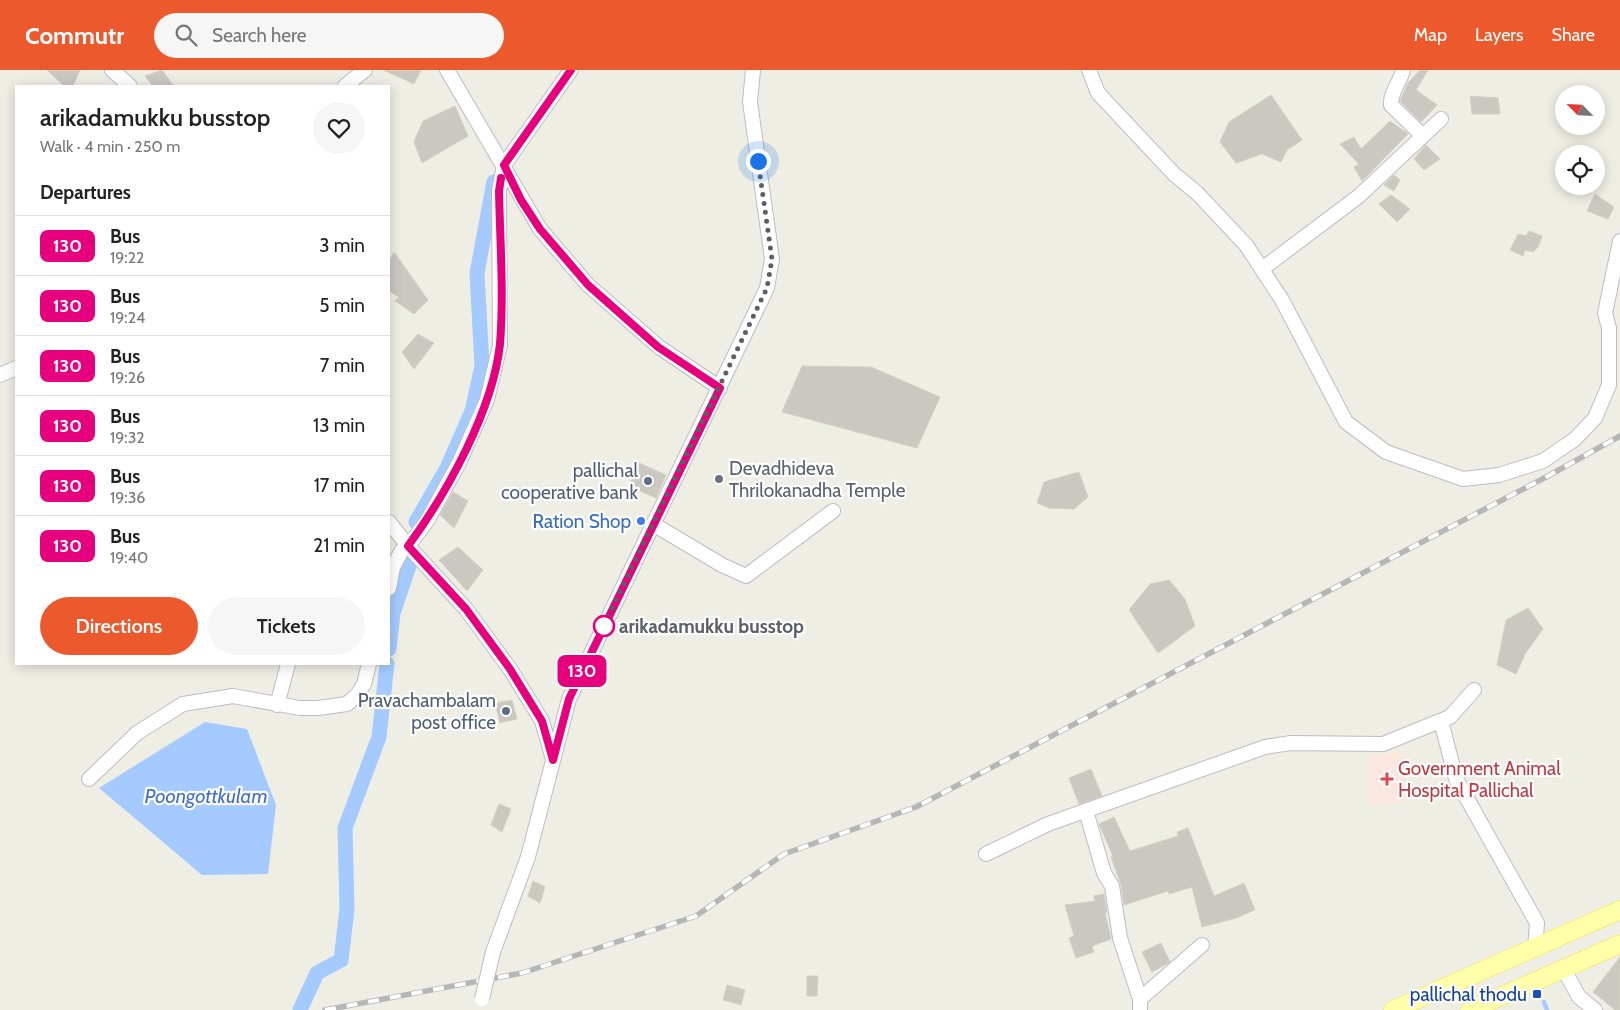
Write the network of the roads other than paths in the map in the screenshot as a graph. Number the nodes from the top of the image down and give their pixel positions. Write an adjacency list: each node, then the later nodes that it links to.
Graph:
1 (112, 70): 8 (street)
2 (365, 70): 9 (street)
3 (447, 70): 12 (street)
4 (571, 70): 12 (street)
5 (753, 70): 17 (street)
6 (1089, 70): 14 (street)
7 (1403, 70): 11 (street)
8 (129, 85)
9 (346, 85)
10 (1441, 119): 11 (street)
11 (1423, 136): 14 (street)
12 (504, 165): 17 (street); 21 (street)
13 (1620, 241): 14 (street)
14 (1262, 269)
15 (15, 368): 16 (street)
16 (0, 375)
17 (720, 388): 20 (street)
18 (833, 511): 20 (street)
19 (390, 523): 21 (street)
20 (653, 524): 28 (street)
21 (408, 546): 22 (street); 28 (street)
22 (390, 582)
23 (288, 665): 26 (street)
24 (369, 665): 26 (street)
25 (1474, 690): 27 (street)
26 (277, 705): 29 (street)
27 (1441, 721): 30 (street); 35 (street)
28 (553, 760): 37 (street, bridge)
29 (89, 778)
30 (1086, 811): 31 (street); 38 (street)
31 (986, 854)
32 (1620, 910): 35 (main road)
33 (1620, 944): 36 (main road)
34 (1202, 945): 38 (street)
35 (1535, 948): 39 (main road)
36 (1563, 968): 40 (main road); 41 (street)
37 (481, 1004)
38 (1140, 1005)
39 (1393, 1010)
40 (1470, 1010)
41 (1595, 1010)

